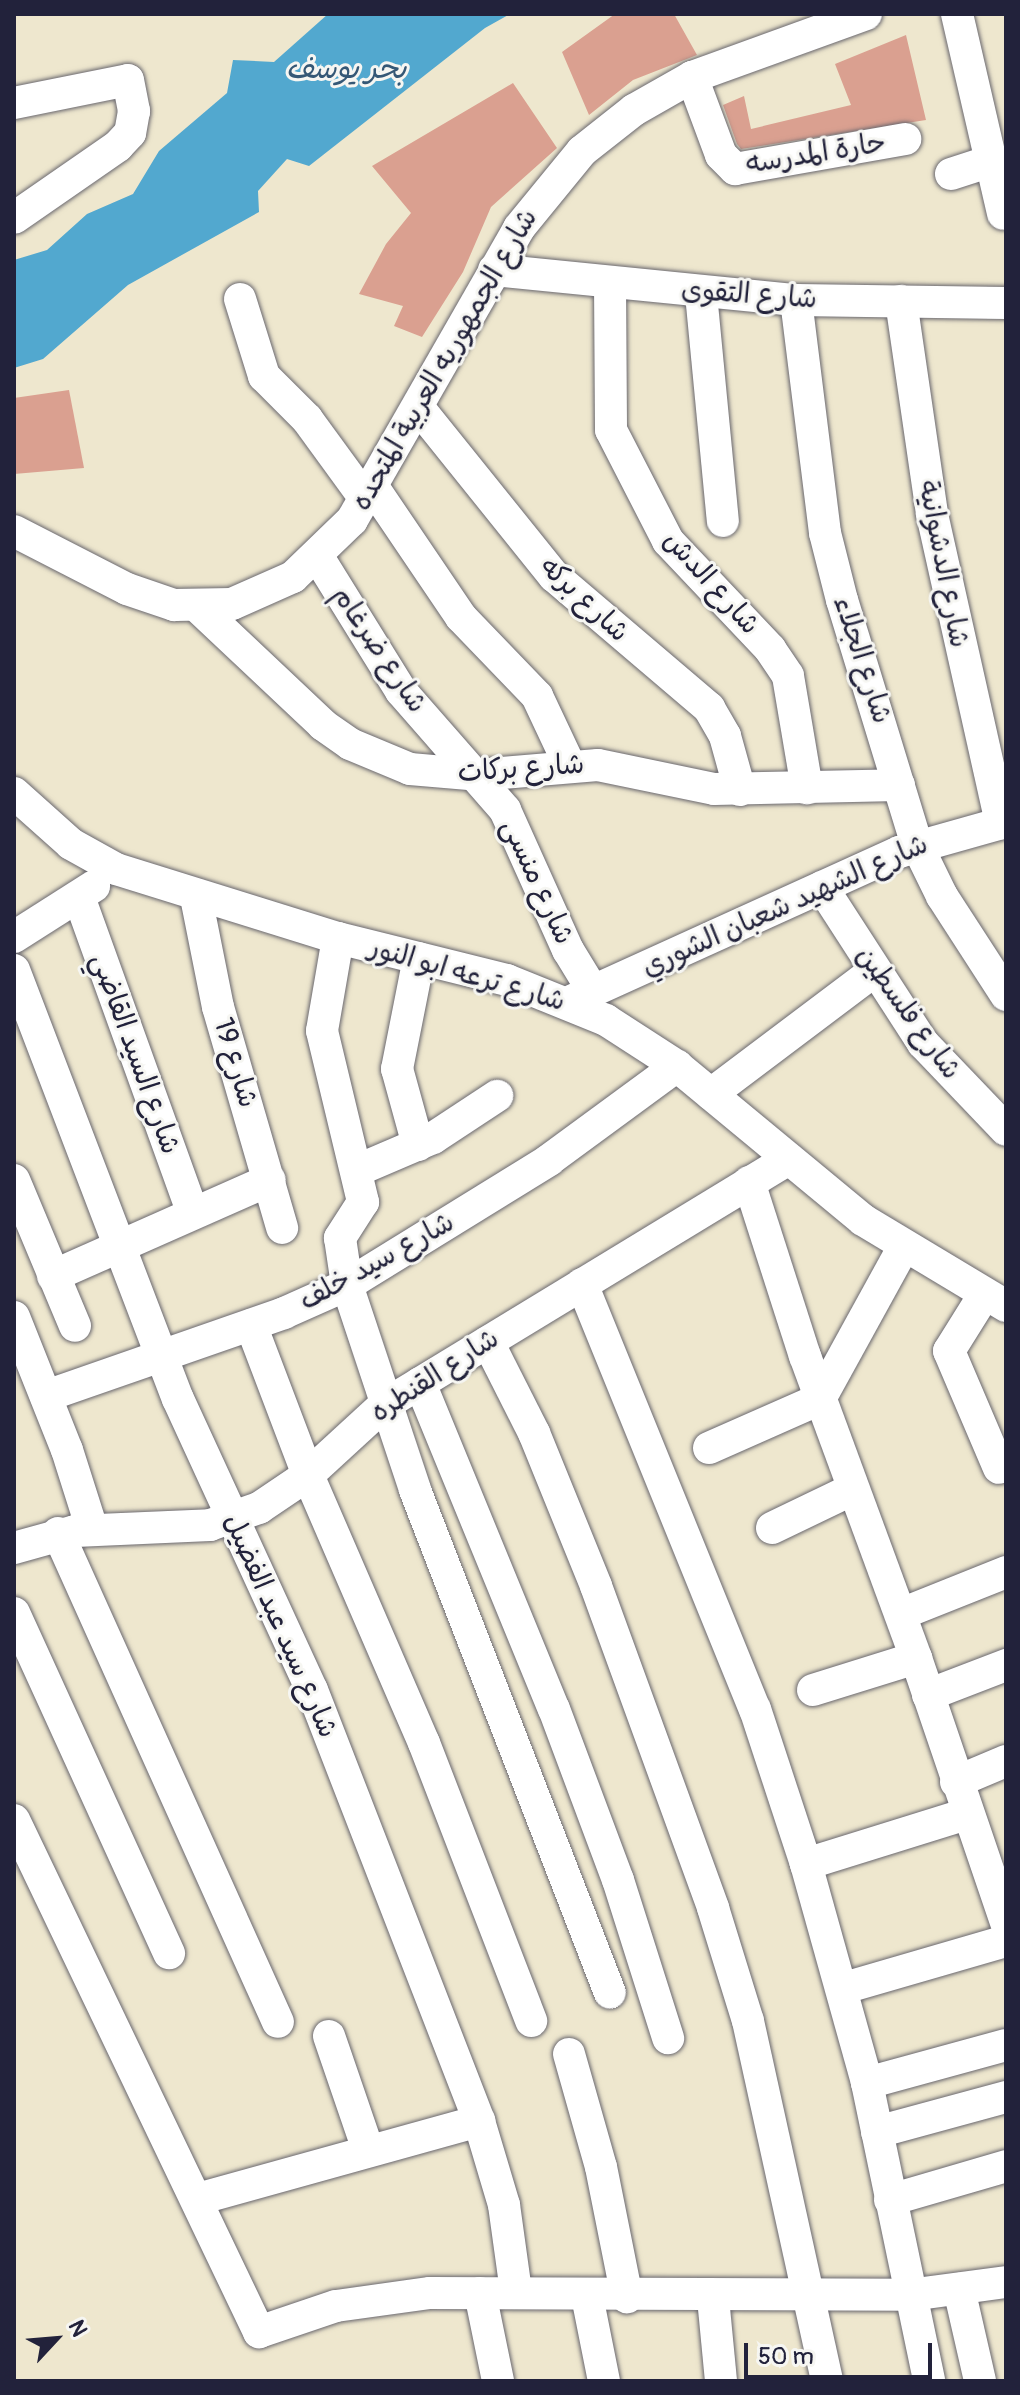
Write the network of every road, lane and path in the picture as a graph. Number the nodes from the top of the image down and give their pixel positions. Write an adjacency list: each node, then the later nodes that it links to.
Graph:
1 (866, 14): 3 (street, شارع الجمهوريه العربية المتحده)
2 (957, 14): 6 (street)
3 (692, 77): 5 (street, حارة المدرسه); 10 (street, شارع الجمهوريه العربية المتحده)
4 (14, 103): 9 (street)
5 (905, 139)
6 (991, 161): 7 (street); 8 (street)
7 (951, 174)
8 (1003, 214)
9 (14, 218)
10 (494, 270): 11 (street, شارع التقوى); 17 (street, شارع الجمهوريه العربية المتحده)
11 (610, 283): 12 (street, شارع التقوى); 26 (street, شارع الدش)
12 (701, 294): 14 (street, شارع التقوى); 19 (street)
13 (240, 299): 18 (street)
14 (796, 300): 15 (street, شارع التقوى); 25 (street, شارع الجلاء)
15 (901, 301): 16 (street, شارع التقوى); 29 (street, شارع الدشوانية)
16 (1006, 303)
17 (418, 407): 18 (street, شارع الجمهوريه العربية المتحده); 27 (street, شارع بركه)
18 (369, 493): 21 (street, شارع الجمهوريه العربية المتحده); 23 (street)
19 (723, 521)
20 (14, 531): 22 (street, شارع الجمهوريه العربية المتحده)
21 (318, 557): 22 (street, شارع الجمهوريه العربية المتحده); 24 (street, شارع ضرغام)
22 (198, 607): 24 (street, شارع بركات)
23 (569, 764): 24 (street, شارع بركات); 27 (street, شارع بركات)
24 (478, 775): 41 (street, شارع منسى)
25 (899, 785): 26 (street, شارع بركات); 30 (street, شارع الجلاء)
26 (807, 788): 27 (street, شارع بركات)
27 (740, 790)
28 (14, 793): 31 (street, شارع ترعه ابو النور)
29 (1003, 823): 30 (street, شارع الشهيد شعبان الشوري)
30 (917, 845): 32 (street, شارع الشهيد شعبان الشوري); 40 (street, شارع الجلاء)
31 (116, 869): 33 (street); 34 (street, شارع ترعه ابو النور)
32 (822, 887): 39 (street, شارع فلسطين); 41 (street, شارع الشهيد شعبان الشوري)
33 (79, 897): 35 (street); 52 (street, شارع السيد القاضي)
34 (196, 897): 36 (street, شارع ترعه ابو النور); 50 (street, شارع 19)
35 (14, 937)
36 (338, 938): 37 (street, شارع ترعه ابو النور); 48 (street)
37 (419, 958): 41 (street, شارع ترعه ابو النور); 46 (street)
38 (14, 970): 54 (street, شارع سيد عبد الفضيل)
39 (874, 971): 43 (street); 45 (street, شارع فلسطين)
40 (1006, 995)
41 (580, 996): 42 (street, شارع ترعه ابو النور)
42 (677, 1066): 43 (street, شارع ترعه ابو النور); 58 (street, شارع سيد خلف)
43 (711, 1094): 47 (street, شارع ترعه ابو النور)
44 (497, 1096): 46 (street)
45 (1006, 1130)
46 (418, 1145): 48 (street)
47 (788, 1159): 51 (street, شارع القنطره); 55 (street, شارع ترعه ابو النور)
48 (358, 1170): 58 (street)
49 (14, 1180): 56 (street)
50 (270, 1180): 52 (street); 53 (street, شارع 19)
51 (749, 1182): 57 (street, شارع القنطره); 67 (street)
52 (192, 1211): 54 (street)
53 (282, 1228)
54 (120, 1246): 56 (street); 64 (street, شارع سيد عبد الفضيل)
55 (903, 1248): 59 (street, شارع ترعه ابو النور); 67 (street)
56 (53, 1276): 62 (street)
57 (582, 1284): 63 (street, شارع القنطره); 89 (street)
58 (347, 1285): 61 (street, شارع سيد خلف); 68 (street)
59 (995, 1300): 70 (street)
60 (14, 1317): 66 (street)
61 (251, 1325): 64 (street, شارع سيد خلف); 71 (street)
62 (75, 1326)
63 (488, 1342): 65 (street, شارع القنطره); 116 (street)
64 (161, 1356): 66 (street, شارع سيد خلف); 73 (street, شارع سيد عبد الفضيل)
65 (420, 1383): 68 (street, شارع القنطره); 99 (street)
66 (46, 1396): 75 (street)
67 (820, 1399): 69 (street); 72 (street)
68 (384, 1405): 71 (street, شارع القنطره); 95 (street)
69 (709, 1448)
70 (999, 1468)
71 (308, 1475): 73 (street, شارع القنطره); 96 (street)
72 (853, 1489): 74 (street); 80 (street)
73 (232, 1520): 75 (street, شارع القنطره); 104 (street, شارع سيد عبد الفضيل)
74 (772, 1528)
75 (92, 1529): 76 (street, شارع القنطره)
76 (58, 1533): 77 (street, شارع القنطره); 97 (street)
77 (17, 1538)
78 (1006, 1572): 80 (street)
79 (14, 1613): 93 (street)
80 (901, 1614): 81 (street)
81 (916, 1658): 83 (street); 84 (street)
82 (1006, 1665): 84 (street)
83 (813, 1690)
84 (928, 1695): 86 (street)
85 (1006, 1761): 86 (street)
86 (956, 1782): 87 (street)
87 (967, 1814): 89 (street); 90 (street)
88 (14, 1820): 108 (street)
89 (806, 1864): 94 (street)
90 (999, 1877): 91 (street)
91 (1006, 1923)
92 (1006, 1941): 94 (street)
93 (169, 1953)
94 (844, 1988): 102 (street)
95 (610, 1993)
96 (531, 2021)
97 (278, 2022)
98 (329, 2036): 106 (street)
99 (668, 2038)
100 (1006, 2045): 102 (street)
101 (569, 2054): 117 (street)
102 (867, 2083): 105 (street)
103 (1006, 2097): 105 (street)
104 (479, 2121): 106 (street); 112 (street, شارع سيد عبد الفضيل)
105 (877, 2132): 109 (street)
106 (368, 2150): 108 (street)
107 (1006, 2166): 109 (street)
108 (198, 2199): 113 (street)
109 (890, 2200): 114 (street)
110 (1006, 2282): 111 (street)
111 (959, 2289): 114 (street); 124 (street)
112 (516, 2292): 113 (street); 115 (street)
113 (480, 2293): 119 (street)
114 (910, 2295): 116 (street); 123 (street)
115 (587, 2296): 117 (street); 120 (street)
116 (811, 2296): 118 (street); 122 (street)
117 (627, 2297): 118 (street)
118 (713, 2298): 121 (street)
119 (498, 2381)
120 (604, 2381)
121 (721, 2381)
122 (827, 2381)
123 (929, 2381)
124 (980, 2381)

